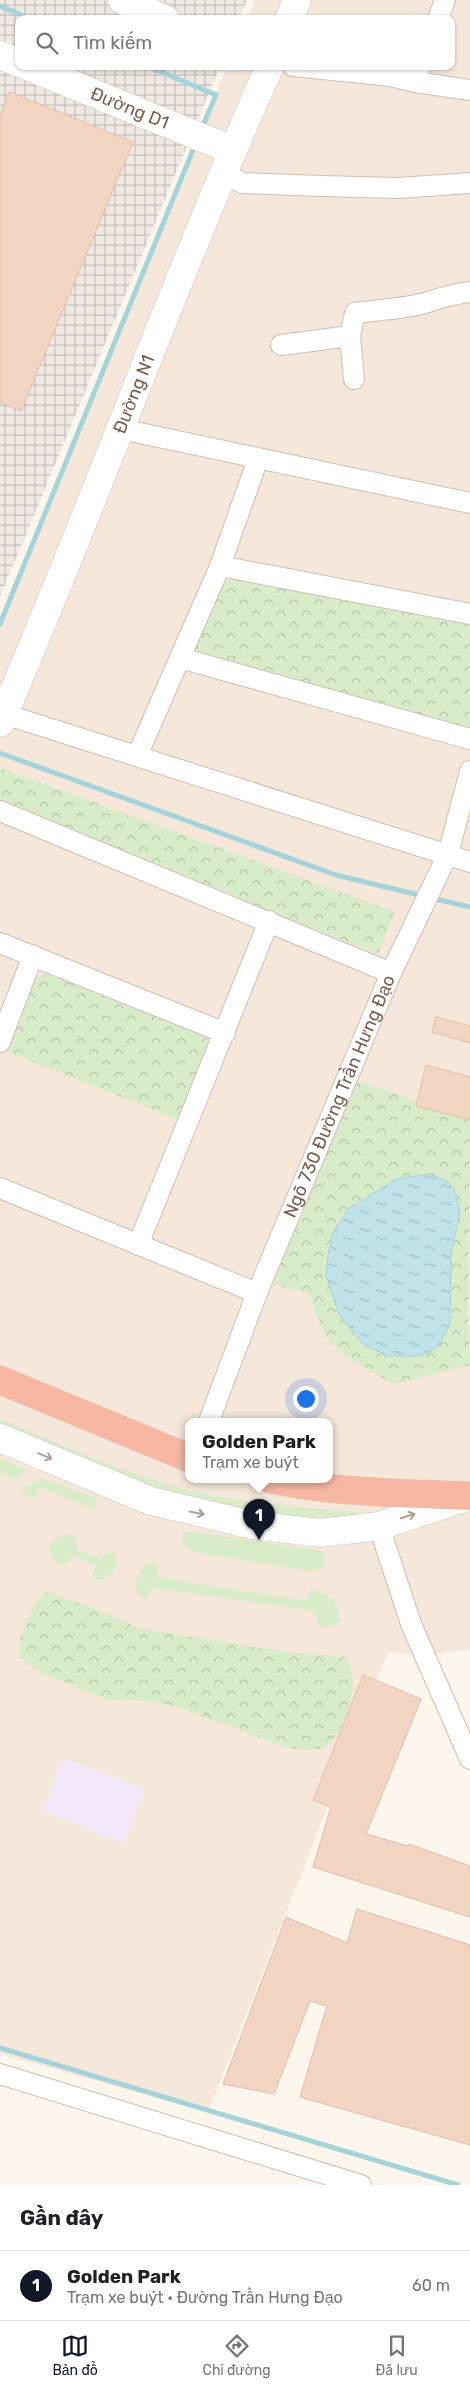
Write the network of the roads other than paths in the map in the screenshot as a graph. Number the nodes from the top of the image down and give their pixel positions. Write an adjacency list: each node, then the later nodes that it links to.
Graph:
1 (122, 0): 4 (street)
2 (297, 0): 5 (street)
3 (444, 0): 6 (street)
4 (156, 15)
5 (291, 15)
6 (439, 15)
7 (0, 55): 8 (street)
8 (15, 61)
9 (35, 70): 14 (street, Đường D1)
10 (268, 70): 14 (street, Đường N1)
11 (332, 70): 12 (street)
12 (418, 74): 13 (street)
13 (470, 90)
14 (228, 161): 15 (street); 20 (street, Đường N1)
15 (470, 183)
16 (470, 292): 17 (street)
17 (350, 336): 18 (street); 19 (street)
18 (281, 345)
19 (354, 379)
20 (121, 429): 21 (street); 26 (street, Đường N1)
21 (258, 459): 22 (street); 23 (street)
22 (470, 503)
23 (220, 566): 24 (street); 25 (street)
24 (470, 614)
25 (180, 658): 27 (street); 28 (street)
26 (2, 719): 28 (street)
27 (470, 740)
28 (137, 756): 31 (street)
29 (470, 771): 31 (street, Ngõ 730 Đường Trần Hưng Đạo)
30 (0, 811): 33 (street)
31 (445, 861): 32 (street); 36 (street, Ngõ 730 Đường Trần Hưng Đạo)
32 (470, 862)
33 (269, 921): 36 (street); 37 (street)
34 (0, 942): 35 (street)
35 (33, 955): 37 (street); 38 (street)
36 (391, 973): 41 (street, Ngõ 730 Đường Trần Hưng Đạo)
37 (225, 1033): 40 (street)
38 (0, 1042)
39 (0, 1188): 40 (street)
40 (138, 1245): 41 (street)
41 (257, 1293): 43 (street, Ngõ 730 Đường Trần Hưng Đạo)
42 (0, 1380): 45 (highway)
43 (210, 1418)
44 (0, 1438): 48 (street, one-way to 48)
45 (185, 1456)
46 (297, 1483): 47 (highway)
47 (470, 1496): 48 (street, one-way to 47)
48 (379, 1526): 49 (street)
49 (470, 1759)
50 (0, 2074): 51 (street)
51 (361, 2185)

